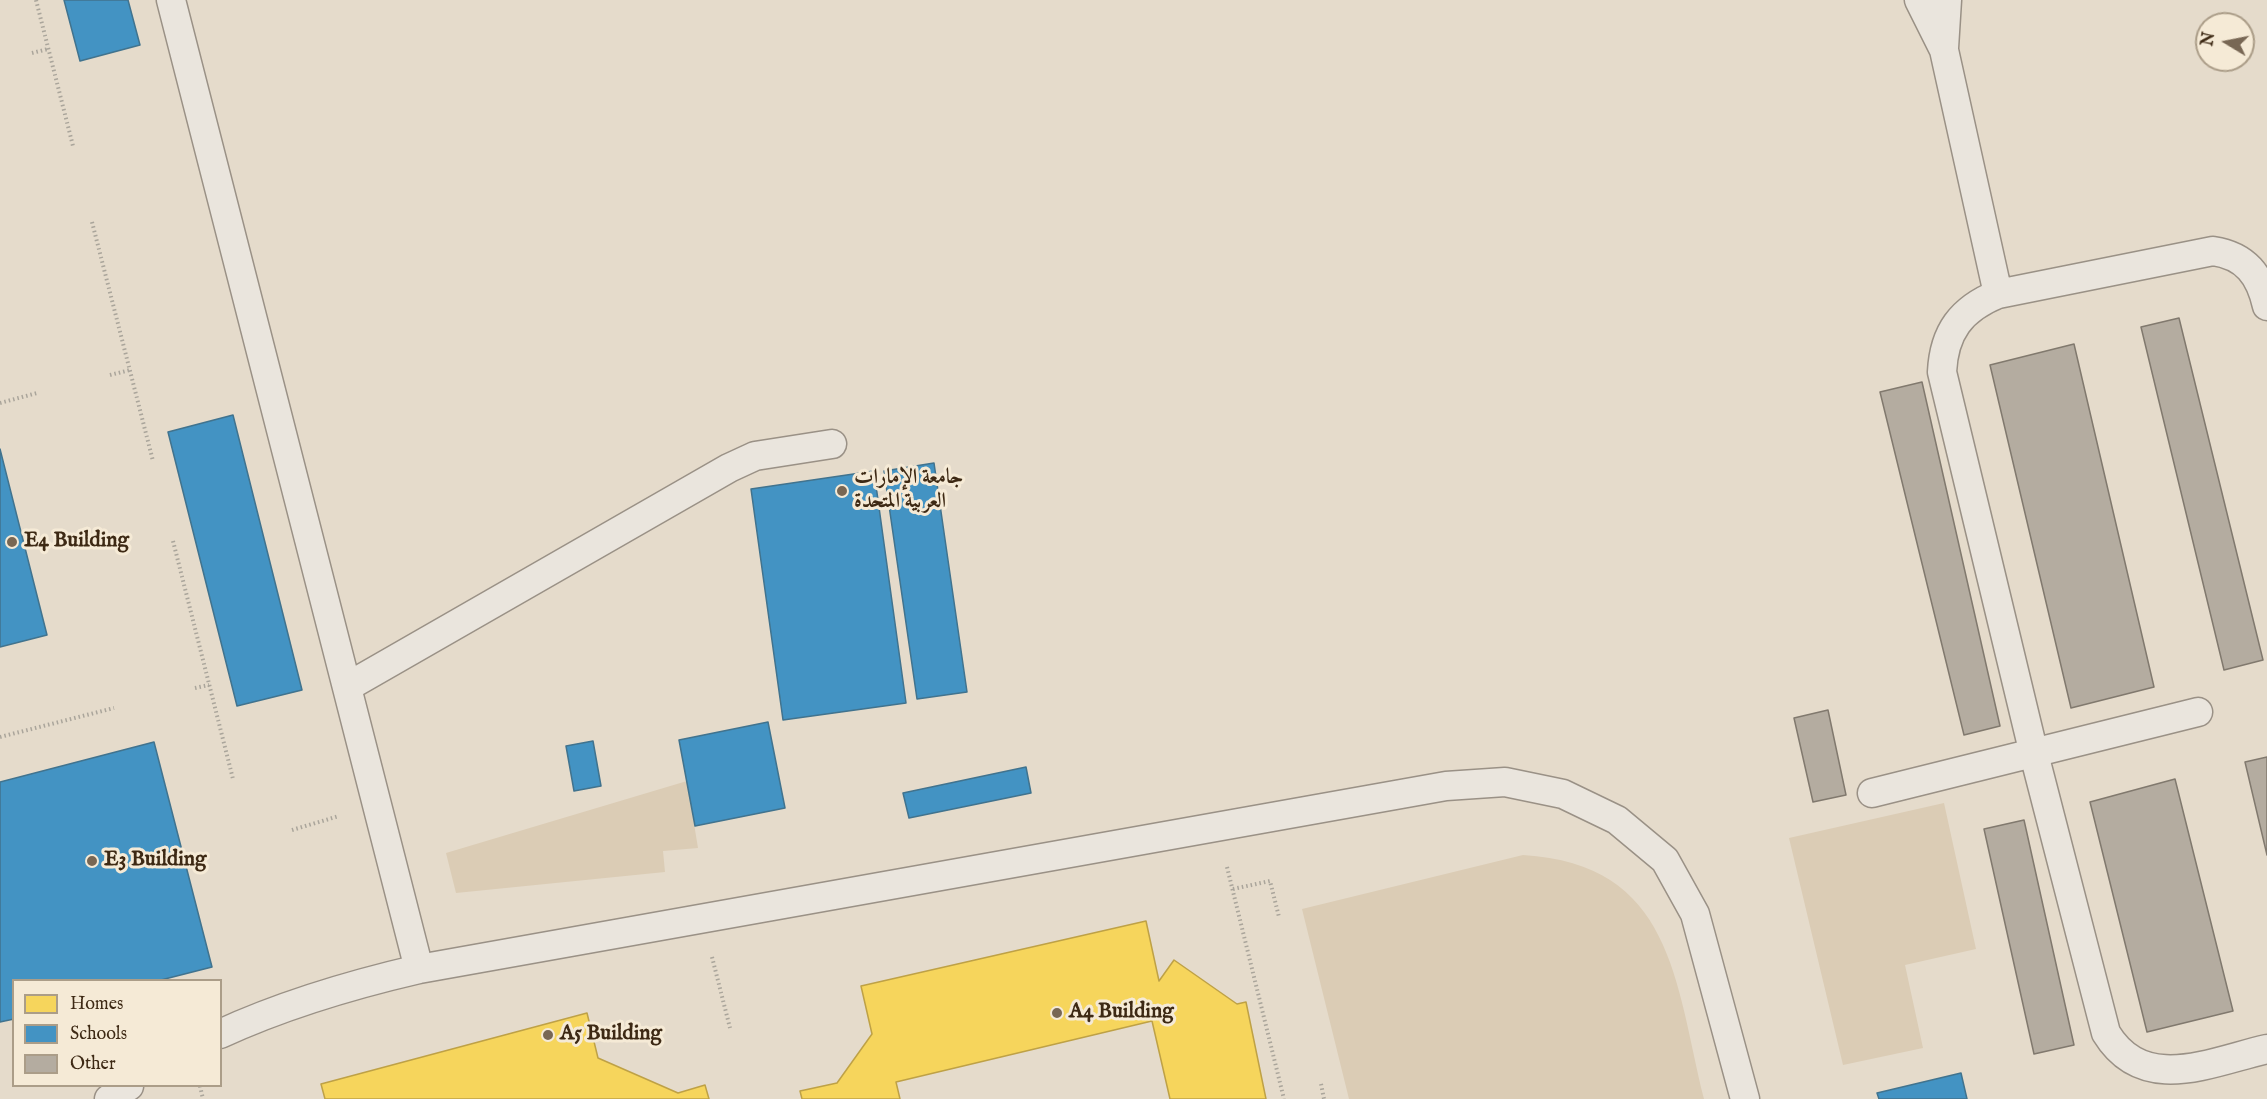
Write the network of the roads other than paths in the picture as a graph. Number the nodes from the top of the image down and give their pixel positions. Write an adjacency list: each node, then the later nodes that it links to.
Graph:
1 (171, 0): 8 (lane)
2 (1919, 0): 4 (lane)
3 (1947, 0): 4 (lane)
4 (1944, 50): 5 (lane)
5 (1998, 294): 6 (lane); 10 (lane)
6 (2267, 306)
7 (832, 444): 8 (lane)
8 (347, 687): 12 (lane)
9 (2198, 712): 10 (lane)
10 (2034, 754): 11 (lane); 14 (lane)
11 (1872, 793)
12 (419, 969): 13 (lane); 17 (lane)
13 (222, 1033)
14 (2267, 1048)
15 (128, 1087): 16 (lane)
16 (110, 1099)
17 (1745, 1099)

